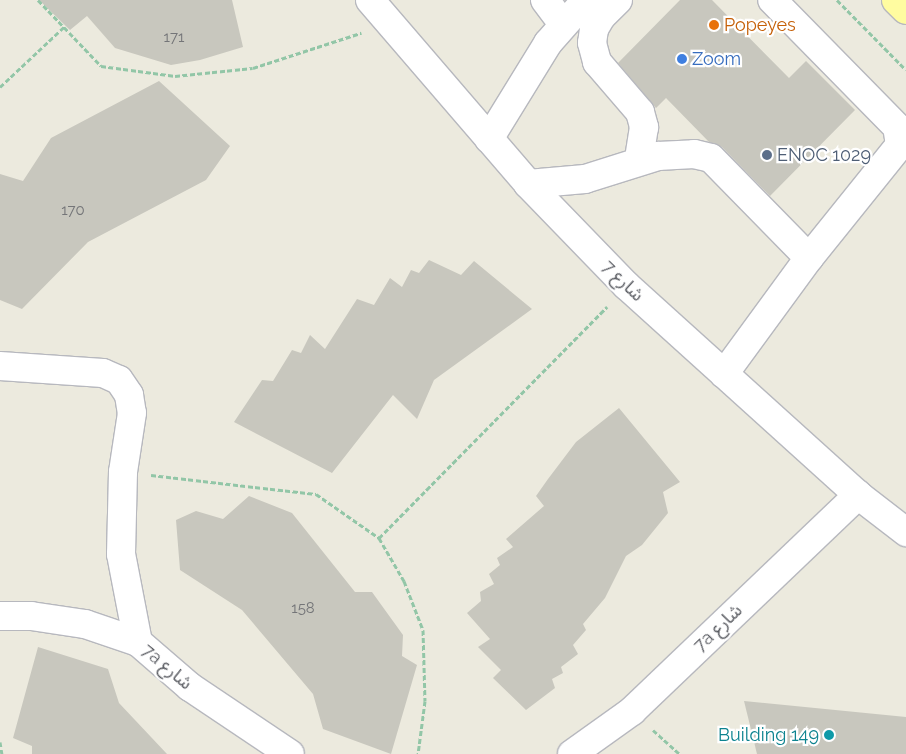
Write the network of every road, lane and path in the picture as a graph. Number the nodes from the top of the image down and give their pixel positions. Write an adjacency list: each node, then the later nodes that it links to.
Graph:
1 (38, 0): 12 (path)
2 (370, 0): 10 (street, شارع 7)
3 (544, 0): 11 (street)
4 (586, 0): 11 (street)
5 (618, 0): 16 (street)
6 (772, 0): 18 (street)
7 (837, 0): 13 (path)
8 (896, 0): 9 (main road)
9 (906, 10)
10 (387, 22): 12 (path); 15 (street, شارع 7)
11 (563, 24): 15 (street)
12 (64, 27): 14 (path)
13 (906, 70)
14 (0, 87)
15 (489, 139): 17 (street, شارع 7)
16 (639, 160): 17 (street); 18 (street)
17 (528, 184): 19 (street, شارع 7)
18 (809, 258): 21 (street)
19 (627, 286): 21 (street, شارع 7); 25 (path)
20 (0, 366): 22 (street)
21 (724, 374): 23 (street, شارع 7)
22 (123, 472): 25 (path); 27 (street)
23 (858, 495): 24 (street, شارع 7); 28 (street, 7a شارع)
24 (906, 532)
25 (380, 538): 32 (path)
26 (0, 616): 27 (street, 7a شارع)
27 (138, 642): 31 (street, 7a شارع)
28 (632, 711): 33 (street, 7a شارع); 34 (path)
29 (0, 742): 30 (path)
30 (2, 754)
31 (290, 754)
32 (418, 754)
33 (572, 754)
34 (680, 754)

